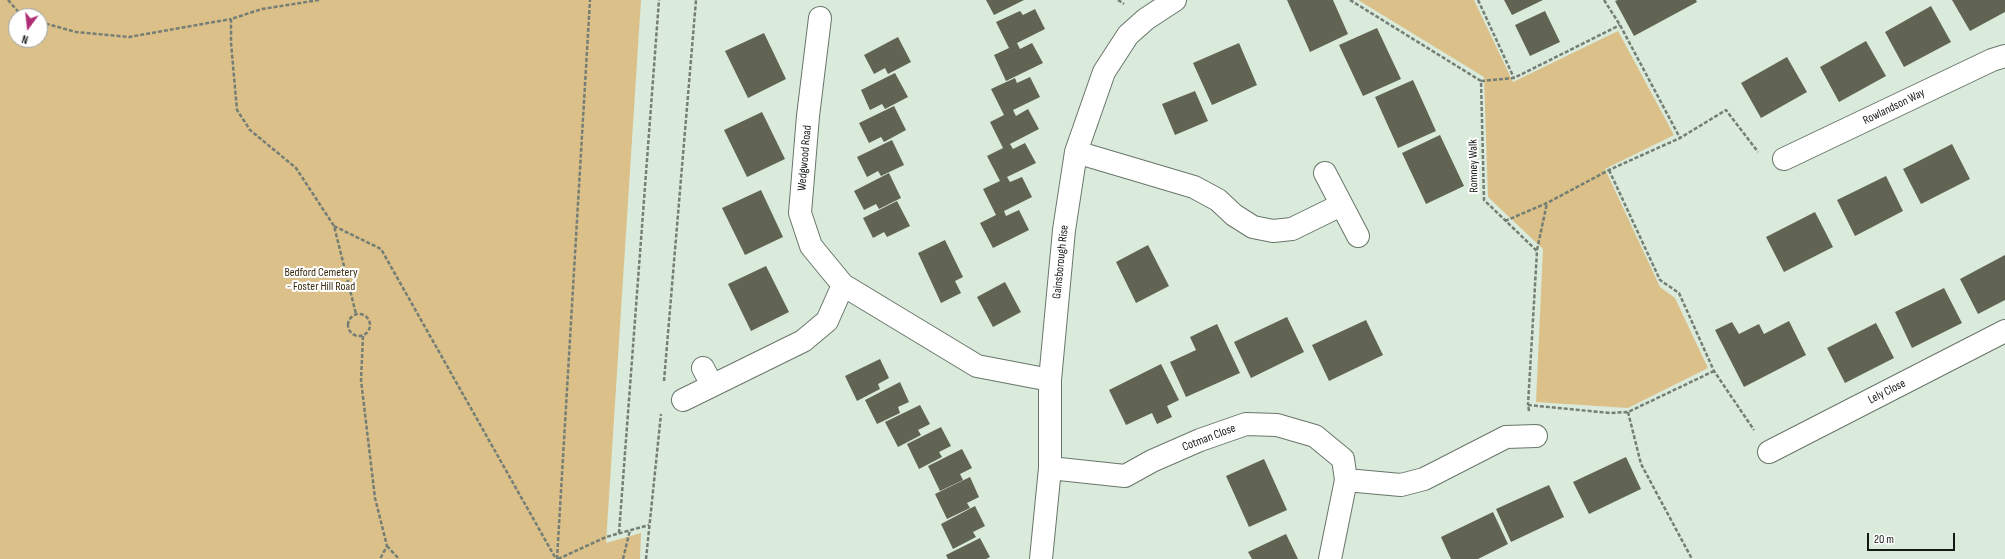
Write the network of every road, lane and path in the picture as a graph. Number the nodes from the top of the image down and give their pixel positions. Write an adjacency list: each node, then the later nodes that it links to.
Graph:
1 (8, 0): 10 (path)
2 (319, 0): 12 (path)
3 (590, 0): 50 (path)
4 (659, 0): 46 (path)
5 (696, 0): 35 (path)
6 (1175, 0): 19 (street, Gainsborough Rise)
7 (1350, 0): 17 (path)
8 (1478, 0): 16 (path)
9 (1604, 0): 14 (path)
10 (15, 8)
11 (820, 18): 29 (street, Wedgwood Road)
12 (231, 19): 13 (path); 26 (path)
13 (48, 24)
14 (1620, 25): 16 (path); 18 (path)
15 (2005, 56): 20 (street, Rowlandson Way)
16 (1514, 78): 17 (path)
17 (1481, 81): 25 (path, Romney Walk)
18 (1680, 138): 20 (path); 21 (path)
19 (1076, 152): 24 (street); 34 (street, Gainsborough Rise)
20 (1784, 160)
21 (1609, 170): 23 (path); 33 (path)
22 (1325, 173): 24 (street)
23 (1546, 203): 25 (path); 28 (path)
24 (1341, 205): 27 (street)
25 (1505, 221): 28 (path, Romney Walk)
26 (334, 226): 30 (path); 50 (path)
27 (1358, 236)
28 (1537, 251): 37 (path)
29 (843, 285): 34 (street, Wedgwood Road); 36 (street)
30 (356, 314): 32 (path); 32 (path)
31 (2005, 331): 41 (street, Lely Close)
32 (363, 336): 47 (path)
33 (1714, 371): 39 (path); 41 (path)
34 (1050, 380): 42 (street, Gainsborough Rise)
35 (664, 384)
36 (683, 400)
37 (1528, 405): 39 (path); 40 (path)
38 (662, 408): 44 (path)
39 (1628, 412): 55 (path)
40 (1536, 436): 43 (street)
41 (1769, 452)
42 (1050, 468): 43 (street, Cotman Close); 53 (street, Gainsborough Rise)
43 (1346, 480): 54 (street, Cotman Close)
44 (650, 525): 45 (path); 52 (path)
45 (630, 530): 46 (path); 51 (path)
46 (619, 533): 50 (path)
47 (387, 546): 48 (path); 49 (path)
48 (380, 559)
49 (399, 559)
50 (557, 559)
51 (623, 559)
52 (646, 559)
53 (1041, 559)
54 (1330, 559)
55 (1692, 559)

